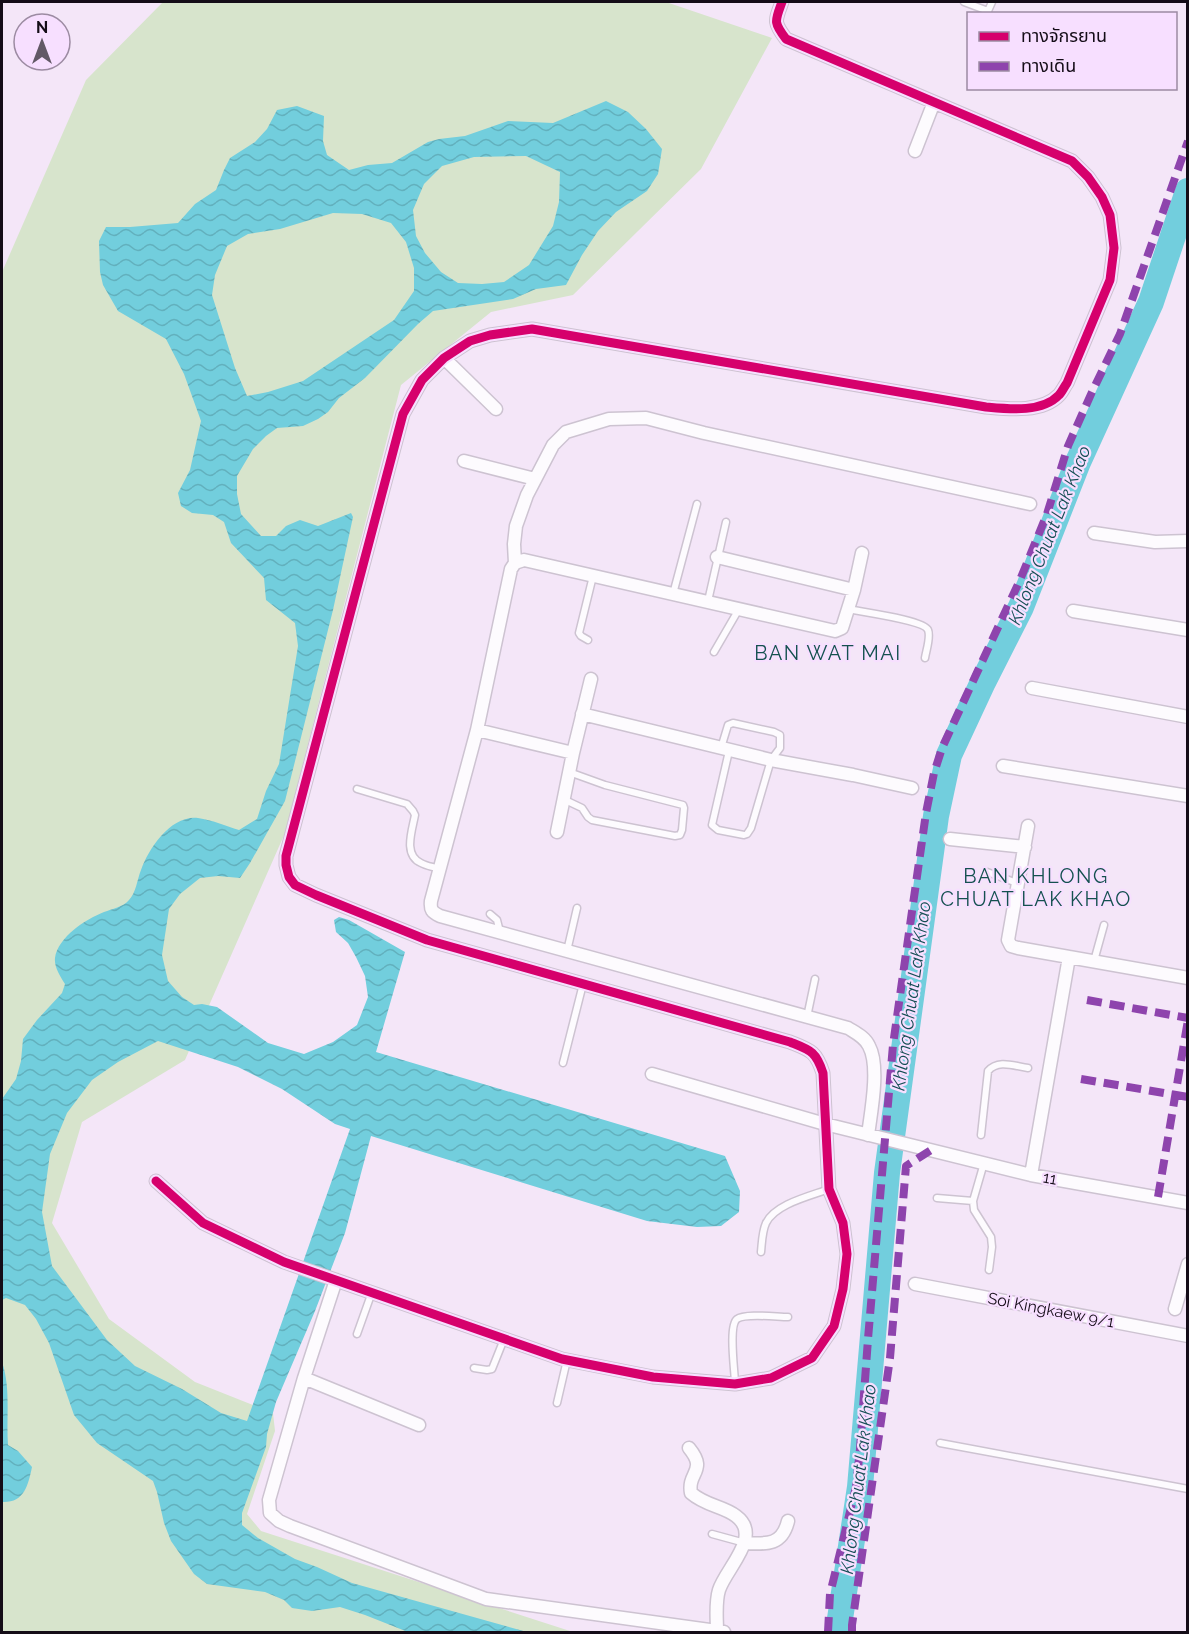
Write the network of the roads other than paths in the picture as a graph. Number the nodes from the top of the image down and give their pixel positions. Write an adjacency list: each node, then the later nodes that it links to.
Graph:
1 (782, 2): 5 (street)
2 (964, 2): 4 (lane)
3 (992, 2): 4 (lane)
4 (990, 12)
5 (934, 102): 6 (street); 7 (street)
6 (915, 152)
7 (444, 358): 8 (street); 60 (street)
8 (496, 409)
9 (464, 461): 10 (street)
10 (535, 479): 12 (street); 18 (street)
11 (697, 504): 21 (lane)
12 (1030, 504)
13 (726, 522): 17 (lane)
14 (1094, 533): 15 (street)
15 (1188, 541)
16 (862, 553): 20 (street)
17 (717, 557): 20 (street); 22 (lane)
18 (515, 563): 19 (street); 34 (street)
19 (593, 576): 21 (street); 27 (lane)
20 (854, 590): 24 (street)
21 (674, 594): 22 (street)
22 (708, 602): 23 (street)
23 (740, 608): 24 (street); 28 (lane)
24 (848, 609): 29 (lane)
25 (1073, 611): 26 (street)
26 (1188, 630)
27 (588, 640)
28 (714, 652)
29 (925, 658)
30 (591, 680): 32 (street)
31 (1032, 688): 33 (street)
32 (582, 714): 35 (street); 36 (street)
33 (1188, 717)
34 (477, 730): 36 (street); 48 (street)
35 (725, 749): 37 (street); 37 (lane); 37 (lane)
36 (573, 753): 39 (street)
37 (771, 760): 40 (street)
38 (1003, 766): 42 (street)
39 (569, 772): 43 (street); 43 (lane)
40 (912, 788)
41 (357, 789): 48 (lane)
42 (1188, 796)
43 (563, 799): 45 (street)
44 (1028, 826): 47 (street)
45 (557, 832)
46 (950, 839): 47 (street)
47 (1024, 847): 50 (street)
48 (440, 869): 54 (street)
49 (987, 872): 50 (lane)
50 (1018, 883): 56 (street)
51 (577, 908): 55 (lane)
52 (490, 914): 54 (lane)
53 (1104, 925): 57 (lane)
54 (500, 932): 55 (street)
55 (567, 951): 61 (street)
56 (1069, 957): 57 (street); 69 (street)
57 (1094, 961): 58 (street)
58 (1188, 978)
59 (815, 979): 61 (lane)
60 (583, 984): 62 (lane); 65 (street)
61 (807, 1017): 66 (street)
62 (563, 1063)
63 (1028, 1068): 67 (lane)
64 (652, 1074): 65 (street, 11)
65 (825, 1124): 66 (street, 11); 71 (street)
66 (868, 1135): 68 (street, 11)
67 (981, 1135)
68 (984, 1163): 69 (street, 11); 73 (lane)
69 (1031, 1175): 74 (street, 11)
70 (156, 1181): 78 (street)
71 (829, 1189): 75 (lane); 90 (street)
72 (937, 1198): 73 (lane)
73 (973, 1201): 77 (lane)
74 (1188, 1203)
75 (761, 1252)
76 (1188, 1264): 80 (street)
77 (988, 1270)
78 (333, 1279): 81 (street); 89 (street)
79 (915, 1284): 85 (street, Soi Kingkaew 9/1)
80 (1184, 1288): 82 (street)
81 (372, 1292): 84 (lane); 86 (street)
82 (1175, 1309)
83 (788, 1317): 90 (lane)
84 (357, 1334)
85 (1188, 1336)
86 (504, 1338): 87 (street); 88 (lane)
87 (567, 1360): 90 (street); 91 (lane)
88 (474, 1368)
89 (304, 1378): 92 (street); 99 (street)
90 (735, 1384)
91 (557, 1403)
92 (419, 1425)
93 (940, 1443): 95 (lane)
94 (689, 1448): 98 (street)
95 (1188, 1489)
96 (788, 1521): 98 (street)
97 (712, 1534): 98 (lane)
98 (745, 1543): 100 (street)
99 (651, 1628): 100 (street)
100 (720, 1632)

